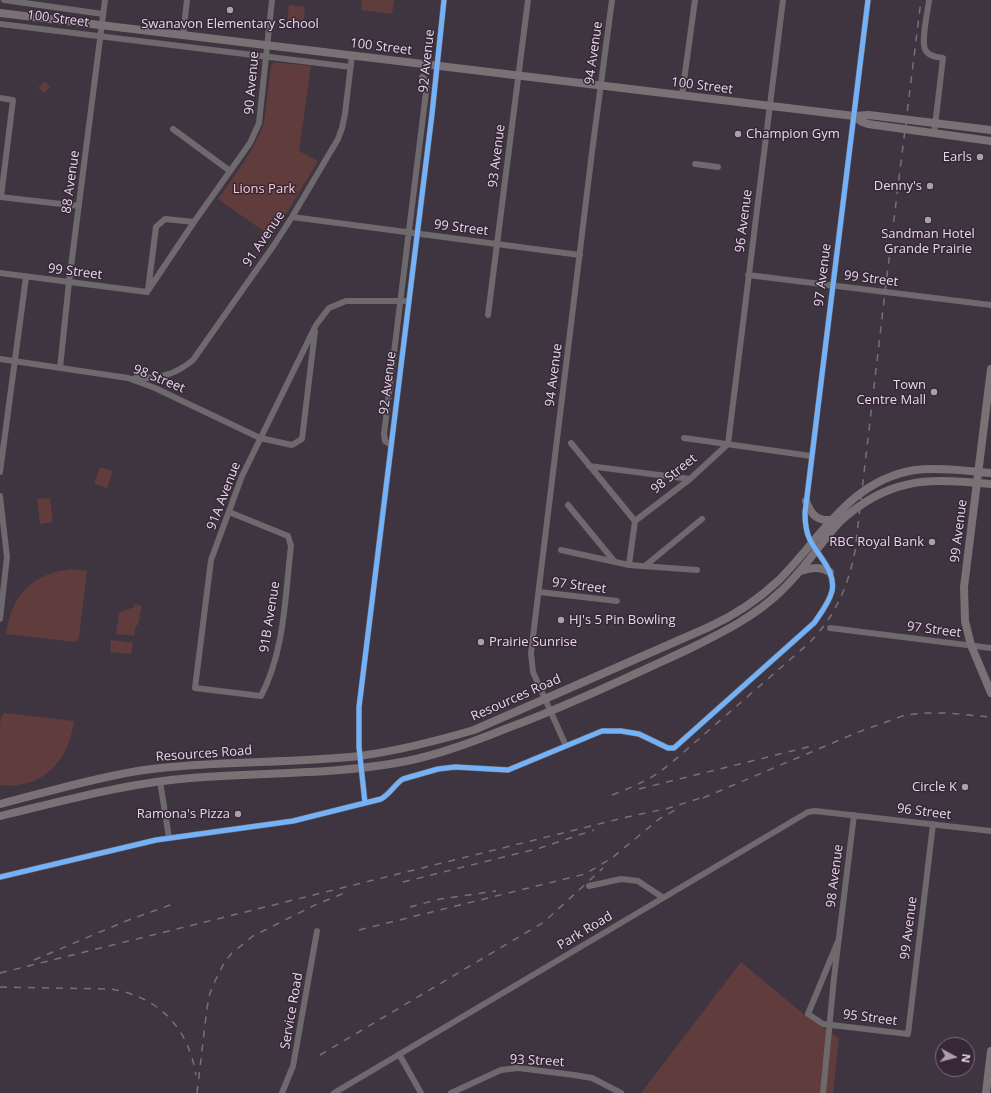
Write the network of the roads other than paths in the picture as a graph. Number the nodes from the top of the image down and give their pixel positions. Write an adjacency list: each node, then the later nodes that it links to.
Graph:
1 (5, 0): 13 (street, 100 Street)
2 (105, 0): 13 (street, 88 Avenue)
3 (187, 0): 16 (street)
4 (272, 0): 18 (street, 90 Avenue)
5 (444, 0): 21 (street, 92 Avenue)
6 (528, 0): 23 (street, 93 Avenue)
7 (612, 0): 25 (street, 94 Avenue)
8 (695, 0): 26 (street)
9 (783, 0): 28 (street, 96 Avenue)
10 (868, 0): 29 (street, 97 Avenue)
11 (929, 0): 30 (street)
12 (0, 13): 15 (main road, 100 Street)
13 (103, 14): 15 (street, 88 Avenue)
14 (0, 24): 17 (street, 100 Street)
15 (102, 25): 16 (main road, 100 Street); 17 (street, 88 Avenue)
16 (183, 35): 18 (main road, 100 Street)
17 (101, 36): 20 (street, 100 Street); 39 (street, 88 Avenue)
18 (266, 45): 19 (main road, 100 Street); 20 (street, 90 Avenue)
19 (352, 55): 21 (main road, 100 Street); 22 (street, 91 Avenue)
20 (265, 57): 22 (street, 100 Street); 37 (street, 90 Avenue)
21 (438, 66): 23 (main road, 100 Street); 43 (street, 92 Avenue)
22 (351, 67): 40 (street, 91 Avenue)
23 (518, 76): 25 (main road, 100 Street); 44 (street, 93 Avenue)
24 (422, 77): 42 (street, 92 Avenue)
25 (601, 85): 26 (main road, 100 Street); 45 (street, 94 Avenue)
26 (682, 95): 28 (main road, 100 Street)
27 (0, 98): 38 (street)
28 (769, 106): 29 (main road, 100 Street); 47 (street, 96 Avenue)
29 (854, 116): 30 (main road, 100 Street); 33 (main road, 100 Street); 50 (street, 97 Avenue)
30 (935, 123): 32 (main road, 100 Street); 33 (street)
31 (173, 129): 37 (street)
32 (991, 130)
33 (934, 134): 34 (main road, 100 Street)
34 (991, 141)
35 (695, 164): 36 (street)
36 (718, 167)
37 (230, 171): 41 (street, 90 Avenue)
38 (1, 197): 39 (street)
39 (79, 206): 49 (street, 88 Avenue)
40 (292, 217): 42 (street, 99 Street); 61 (street, 91 Avenue)
41 (194, 222): 51 (street, 90 Avenue); 51 (street)
42 (408, 232): 43 (street, 99 Street); 52 (street, 92 Avenue)
43 (418, 234): 44 (street, 99 Street); 53 (street, 92 Avenue)
44 (496, 244): 45 (street, 99 Street); 55 (street, 93 Avenue)
45 (580, 255): 92 (street, 94 Avenue)
46 (0, 273): 48 (street, 99 Street)
47 (748, 275): 50 (street, 99 Street); 65 (street, 96 Avenue)
48 (26, 277): 49 (street, 99 Street); 58 (street)
49 (69, 282): 51 (street, 99 Street); 59 (street, 88 Avenue)
50 (833, 285): 54 (street, 99 Street); 67 (street, 97 Avenue)
51 (147, 292)
52 (400, 300): 53 (street, 91A Avenue); 56 (street, 91A Avenue); 66 (street, 92 Avenue)
53 (409, 301): 66 (street, 92 Avenue)
54 (991, 305)
55 (488, 315)
56 (316, 325): 62 (street, 91A Avenue); 62 (street, 98 Street)
57 (0, 359): 58 (street, 98 Street)
58 (14, 361): 59 (street, 98 Street); 69 (street)
59 (60, 368): 61 (street, 98 Street)
60 (991, 369): 70 (main road, 99 Avenue)
61 (128, 378): 62 (street, 98 Street)
62 (260, 438): 78 (street, 91A Avenue)
63 (684, 438): 65 (street, 98 Street)
64 (571, 444): 68 (street)
65 (728, 444): 67 (street, 98 Street); 72 (street, 98 Street)
66 (391, 445): 103 (street, 92 Avenue)
67 (811, 456): 76 (street, 97 Avenue)
68 (589, 466): 72 (street); 80 (street)
69 (0, 472)
70 (978, 472): 71 (main road); 73 (main road, 99 Avenue); 81 (main road, Resources Road)
71 (991, 473)
72 (690, 479): 80 (street, 98 Street)
73 (977, 483): 74 (main road); 85 (main road, Resources Road); 96 (main road, 99 Avenue)
74 (991, 484)
75 (0, 496): 82 (street)
76 (806, 501): 81 (main road); 83 (street, 97 Avenue)
77 (568, 505): 86 (street)
78 (229, 512): 99 (street, 91B Avenue); 99 (street, 91A Avenue)
79 (702, 519): 88 (street)
80 (635, 520): 87 (street)
81 (831, 520): 83 (main road, Resources Road)
82 (2, 523): 94 (street)
83 (811, 542): 85 (street, 97 Avenue); 100 (main road, Resources Road)
84 (561, 550): 86 (street)
85 (818, 551): 90 (main road, Resources Road); 91 (street, 97 Avenue)
86 (614, 561): 87 (street)
87 (629, 565): 88 (street)
88 (645, 566): 89 (street)
89 (697, 570)
90 (800, 572): 91 (main road); 101 (main road, Resources Road)
91 (830, 572): 102 (street)
92 (539, 592): 93 (street, 97 Street); 100 (street, 94 Avenue)
93 (618, 601)
94 (0, 619)
95 (830, 628): 96 (street, 97 Street)
96 (971, 645): 97 (street, 97 Street); 98 (main road, 99 Avenue)
97 (991, 648)
98 (991, 693)
99 (261, 696)
100 (544, 698): 101 (street, 94 Avenue); 103 (main road, Resources Road)
101 (551, 712): 102 (street, 94 Avenue); 104 (main road, Resources Road)
102 (566, 746): 106 (street)
103 (360, 756): 104 (street, 92 Avenue); 107 (main road, Resources Road)
104 (361, 768): 105 (main road, Resources Road); 106 (street, 92 Avenue)
105 (160, 781): 109 (main road, Resources Road); 112 (street)
106 (365, 803): 112 (street)
107 (0, 804)
108 (854, 815): 110 (street, 96 Street); 115 (street, Park Road); 117 (street, 98 Avenue)
109 (0, 816)
110 (933, 824): 111 (street, 96 Street); 119 (street, 99 Avenue)
111 (991, 831)
112 (169, 838): 113 (street)
113 (0, 877)
114 (589, 886): 115 (street)
115 (662, 897): 121 (street, Park Road)
116 (317, 931): 123 (street, Service Road)
117 (839, 939): 118 (street, 98 Avenue); 118 (street, 98 Avenue)
118 (829, 1025): 119 (street, 95 Street); 128 (street, 98 Avenue)
119 (908, 1034)
120 (991, 1051): 122 (main road)
121 (399, 1054): 124 (street, Park Road); 125 (street)
122 (989, 1083): 129 (main road)
123 (282, 1093)
124 (334, 1093)
125 (421, 1093)
126 (451, 1093): 127 (street, 93 Street)
127 (622, 1093)
128 (823, 1093)
129 (986, 1093)

